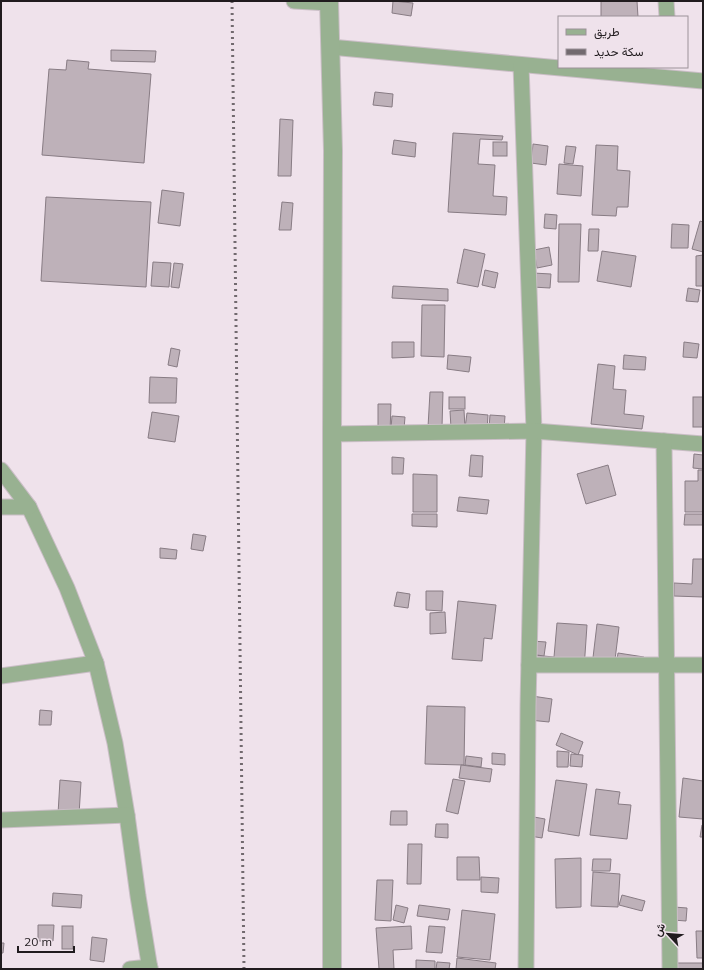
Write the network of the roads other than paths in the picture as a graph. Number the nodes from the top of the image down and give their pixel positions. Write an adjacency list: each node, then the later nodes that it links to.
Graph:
1 (294, 1): 3 (street)
2 (666, 1): 4 (street)
3 (329, 2): 5 (street)
4 (667, 16)
5 (330, 47): 6 (street); 12 (street)
6 (521, 65): 7 (street); 11 (street)
7 (558, 67)
8 (577, 68): 9 (street)
9 (671, 73): 10 (street)
10 (703, 82)
11 (534, 431): 12 (street); 13 (street); 21 (street)
12 (332, 434): 27 (street)
13 (664, 441): 14 (street); 19 (street)
14 (703, 444)
15 (1, 470): 17 (street)
16 (1, 507): 17 (street)
17 (29, 507): 18 (street)
18 (96, 663): 22 (street); 23 (street)
19 (667, 665): 20 (street); 21 (street); 29 (street)
20 (703, 665)
21 (529, 666): 28 (street)
22 (1, 676)
23 (127, 815): 24 (street); 25 (street)
24 (1, 820)
25 (150, 968): 26 (street)
26 (130, 969)
27 (332, 969)
28 (526, 969)
29 (670, 969)

